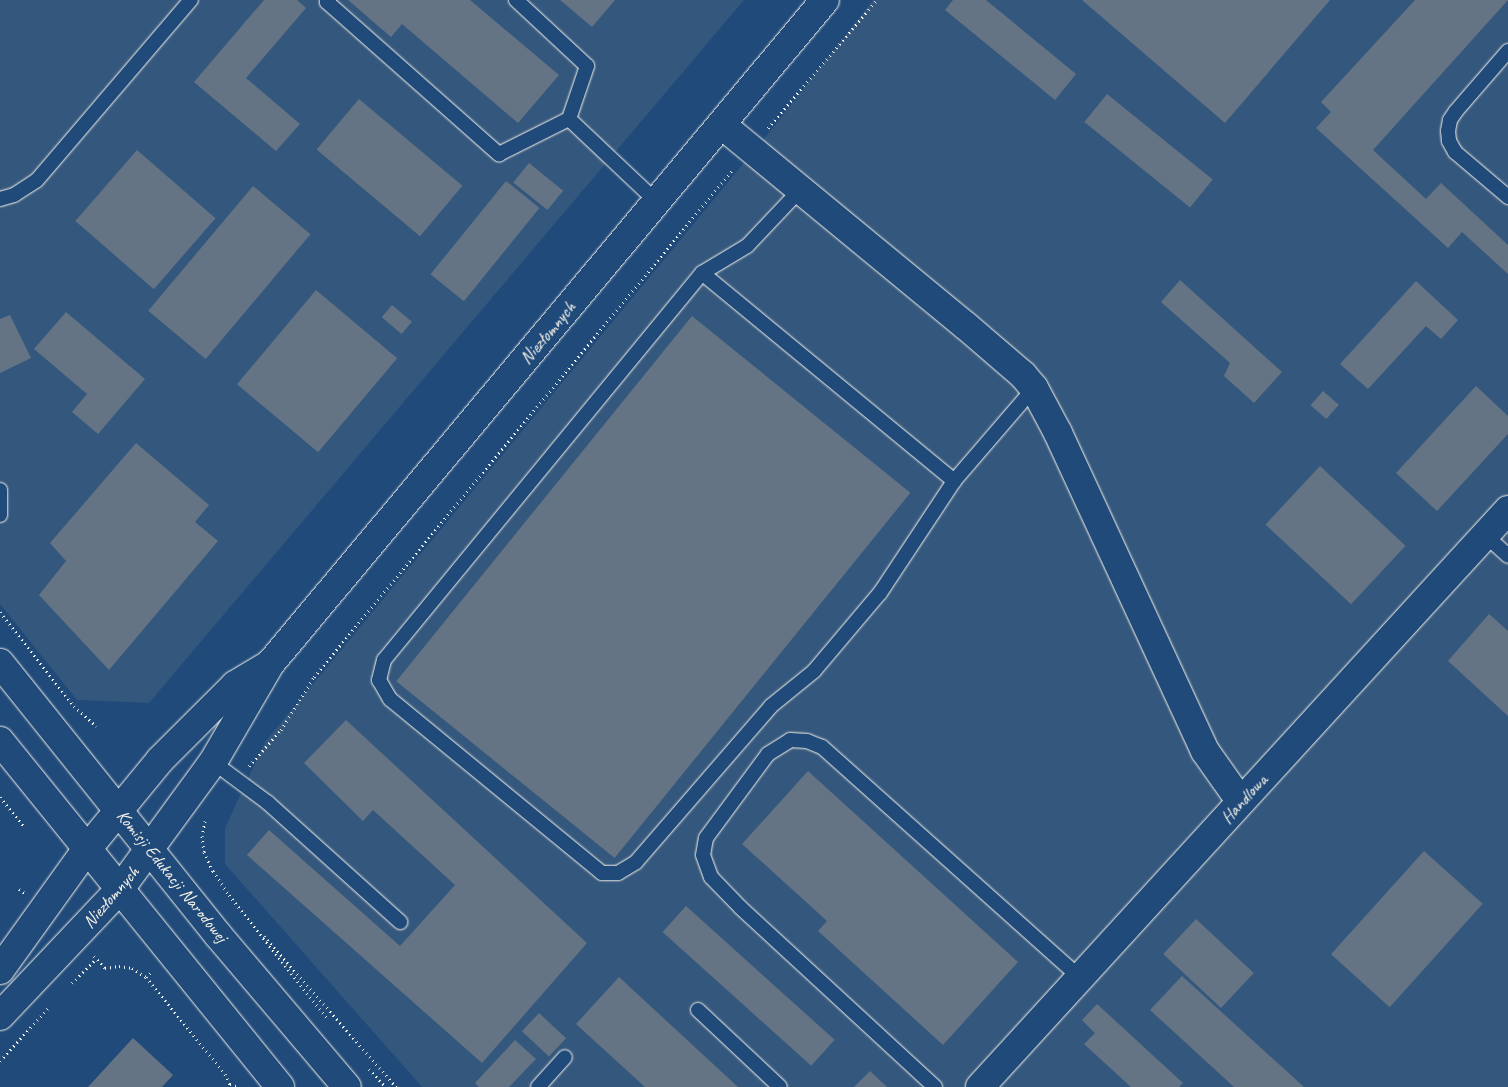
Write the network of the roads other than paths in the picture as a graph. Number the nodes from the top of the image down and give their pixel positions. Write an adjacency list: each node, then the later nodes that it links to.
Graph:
1 (191, 0): 10 (lane)
2 (329, 0): 6 (lane)
3 (516, 0): 6 (lane)
4 (825, 0): 7 (street, Niezłomnych)
5 (1508, 51): 9 (lane)
6 (569, 119): 11 (lane)
7 (722, 125): 8 (street); 11 (street, Niezłomnych)
8 (800, 190): 12 (lane); 13 (street)
9 (1508, 197)
10 (0, 199)
11 (657, 202): 21 (street, Niezłomnych)
12 (702, 274): 14 (lane); 14 (lane)
13 (1034, 388): 14 (lane); 24 (street)
14 (954, 481)
15 (0, 490): 17 (lane)
16 (1508, 510): 18 (street, Handlowa)
17 (0, 514)
18 (1485, 535): 19 (lane); 24 (street, Handlowa)
19 (1508, 556)
20 (0, 662): 25 (street, Komisji Edukacji Narodowej)
21 (270, 664): 23 (street, Niezłomnych); 25 (street, Niezłomnych)
22 (0, 741): 26 (street)
23 (213, 762): 27 (street, Niezłomnych); 29 (lane)
24 (1241, 802): 31 (street, Handlowa)
25 (118, 811): 26 (street, Niezłomnych); 27 (street, Komisji Edukacji Narodowej)
26 (88, 849): 28 (street); 30 (street, Niezłomnych)
27 (150, 850): 28 (street, Niezłomnych); 36 (street, Komisji Edukacji Narodowej)
28 (120, 889): 33 (street, Niezłomnych); 35 (street)
29 (400, 922)
30 (0, 970)
31 (1080, 978): 39 (lane); 40 (street, Handlowa)
32 (698, 1010): 38 (lane)
33 (0, 1016)
34 (565, 1057): 37 (lane)
35 (280, 1087)
36 (347, 1087)
37 (538, 1087)
38 (780, 1087)
39 (935, 1087)
40 (980, 1087)

